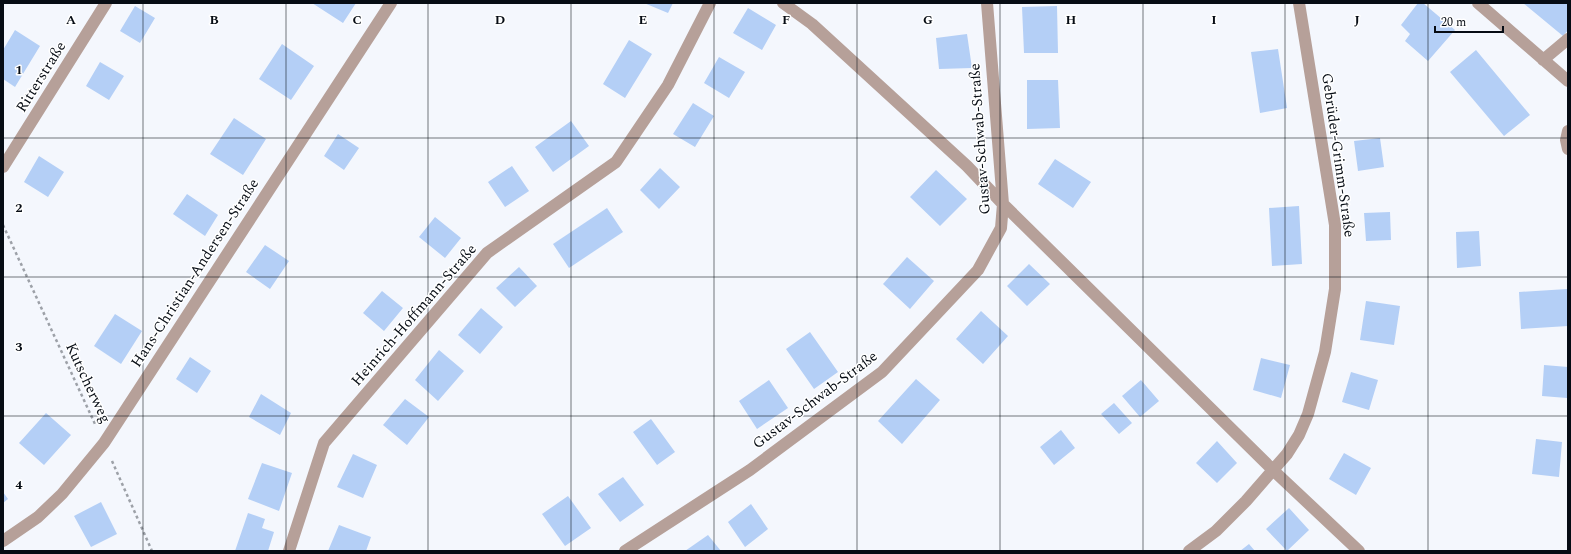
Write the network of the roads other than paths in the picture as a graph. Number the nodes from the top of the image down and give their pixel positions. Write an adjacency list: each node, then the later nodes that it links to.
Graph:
1 (106, 3): 13 (street, Ritterstraße)
2 (391, 3): 16 (street, Hans-Christian-Andersen-Straße)
3 (710, 3): 17 (street, Heinrich-Hoffmann-Straße)
4 (783, 3): 14 (street)
5 (987, 3): 14 (street, Gustav-Schwab-Straße)
6 (1299, 3): 15 (street, Gebrüder-Grimm-Straße)
7 (1478, 3): 9 (street)
8 (1568, 39): 9 (street)
9 (1543, 60): 10 (street)
10 (1568, 81)
11 (1568, 131): 12 (street)
12 (1568, 149)
13 (3, 167)
14 (1004, 204): 15 (street); 18 (street, Gustav-Schwab-Straße)
15 (1274, 471): 19 (street, Gebrüder-Grimm-Straße); 20 (street)
16 (3, 541)
17 (289, 551)
18 (625, 551)
19 (1189, 551)
20 (1359, 551)

